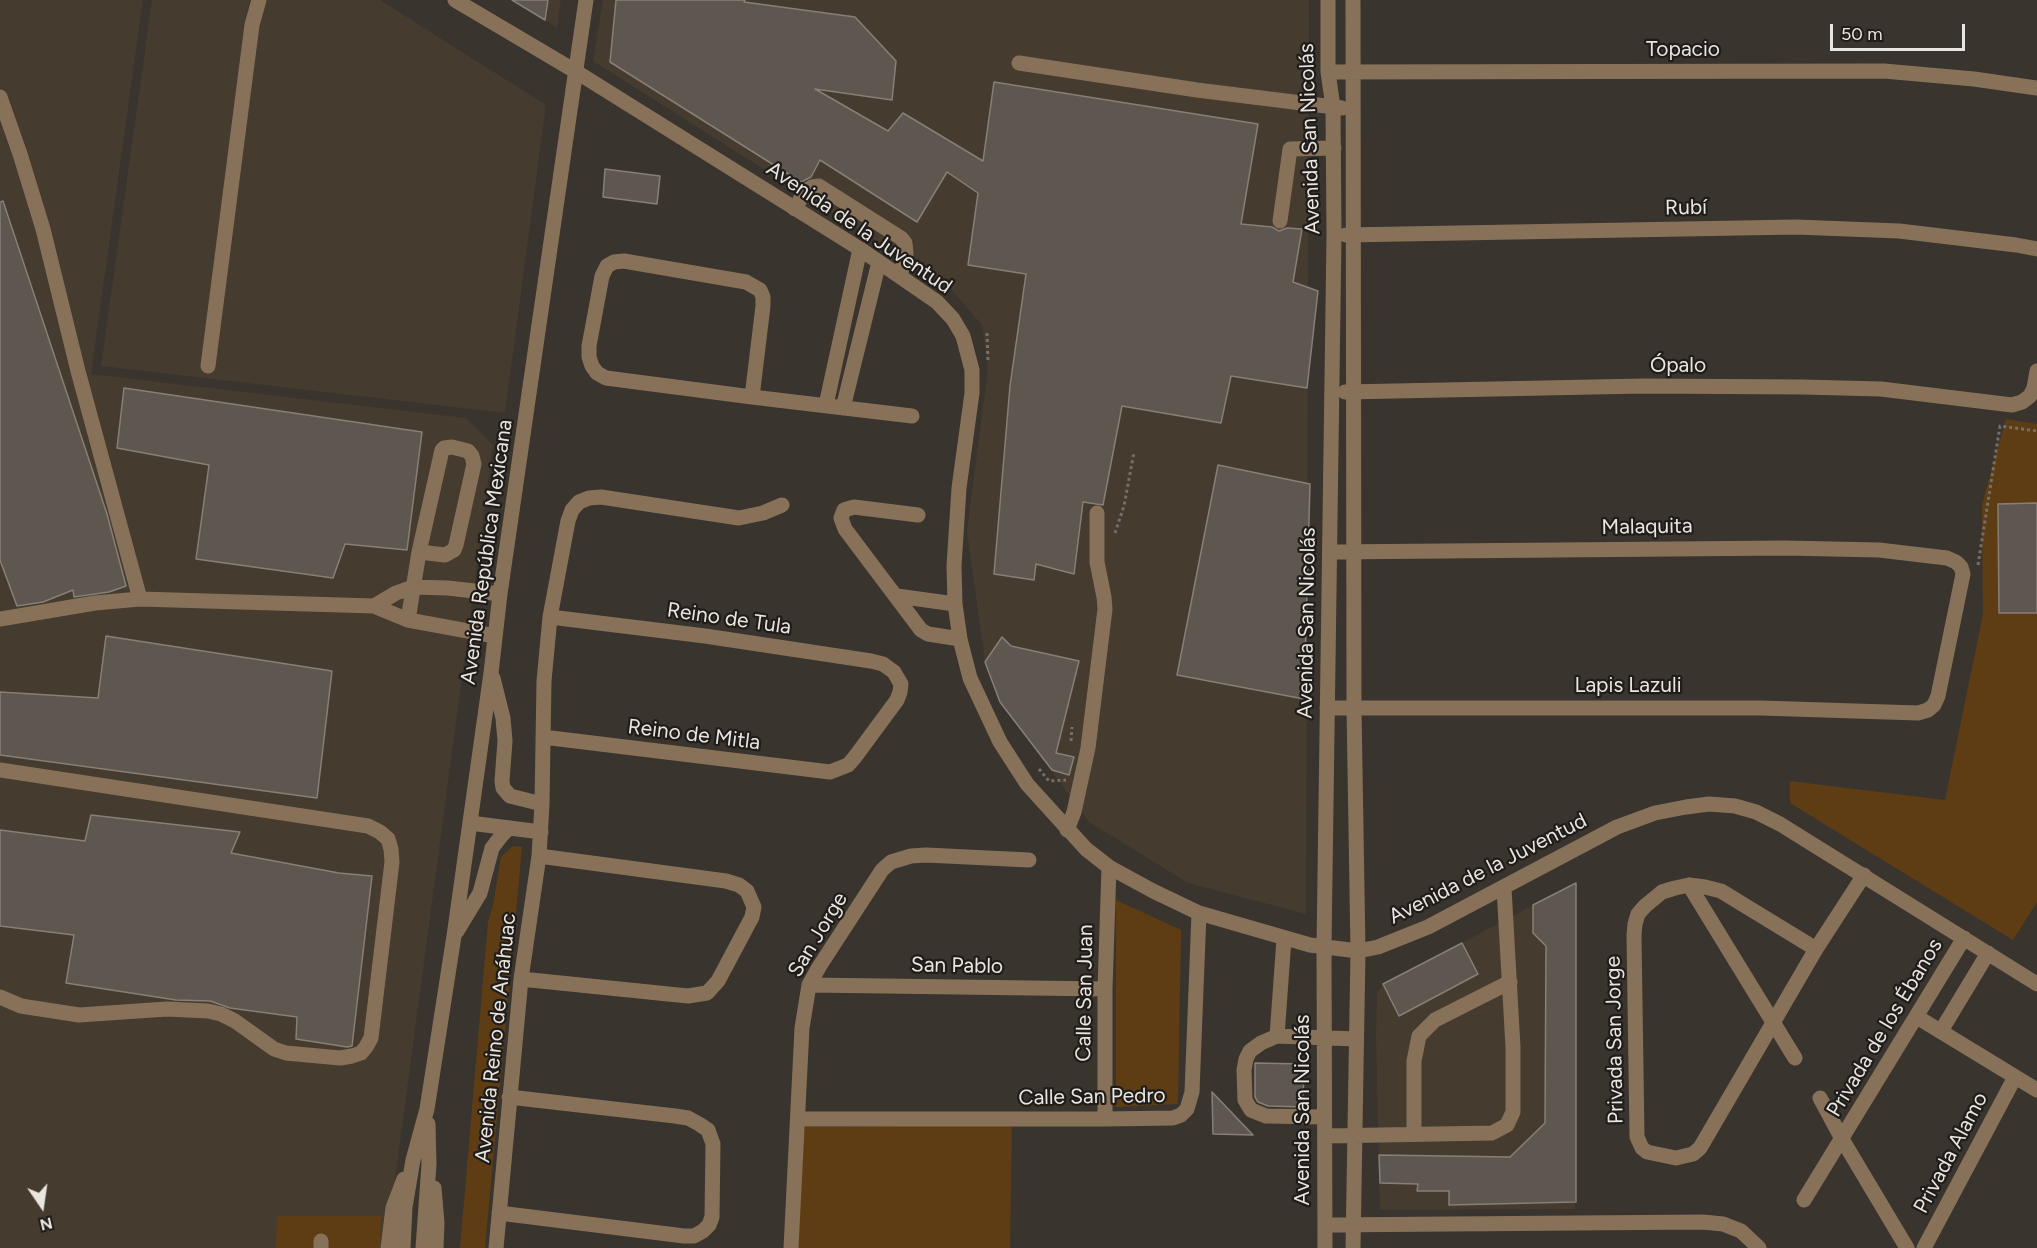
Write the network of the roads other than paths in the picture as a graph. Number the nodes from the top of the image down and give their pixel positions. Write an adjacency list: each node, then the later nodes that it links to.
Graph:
1 (249, 0): 7 (street)
2 (259, 0): 7 (street)
3 (455, 0): 9 (street, Avenida de la Juventud)
4 (585, 0): 9 (street, Avenida República Mexicana)
5 (1328, 0): 10 (street, Avenida San Nicolás)
6 (1353, 0): 11 (street, Avenida San Nicolás)
7 (252, 25): 25 (street)
8 (1019, 63): 14 (street)
9 (575, 71): 17 (street, Avenida de la Juventud); 40 (street, Avenida República Mexicana)
10 (1328, 72): 11 (street, Topacio); 14 (street, Avenida San Nicolás)
11 (1354, 72): 12 (street, Topacio); 15 (street, Avenida San Nicolás)
12 (2037, 88)
13 (0, 97): 42 (street)
14 (1334, 107): 15 (street); 16 (street, Avenida San Nicolás)
15 (1354, 109): 19 (street, Avenida San Nicolás)
16 (1334, 148): 18 (street); 20 (street, Avenida San Nicolás)
17 (795, 209): 21 (street, Avenida de la Juventud); 24 (street)
18 (1280, 221)
19 (1354, 235): 20 (street, Rubí); 22 (street, Rubí); 27 (street, Avenida San Nicolás)
20 (1334, 236): 28 (street, Avenida San Nicolás)
21 (860, 249): 23 (street, Avenida de la Juventud); 30 (street)
22 (2037, 249)
23 (879, 262): 24 (street, Avenida de la Juventud); 31 (street)
24 (900, 276): 43 (street, Avenida de la Juventud)
25 (208, 366)
26 (2037, 371): 27 (street, Ópalo)
27 (1353, 392): 28 (street, Ópalo); 38 (street, Avenida San Nicolás)
28 (1332, 393): 37 (street, Avenida San Nicolás)
29 (752, 397): 29 (street); 30 (street)
30 (826, 405): 31 (street)
31 (843, 408): 32 (street)
32 (912, 416)
33 (782, 505): 45 (street, Avenida Reino de Anáhuac)
34 (1096, 513): 60 (street)
35 (918, 515): 41 (street)
36 (419, 552): 36 (street); 39 (street)
37 (1330, 552): 38 (street, Malaquita); 51 (street, Avenida San Nicolás)
38 (1354, 552): 52 (street, Avenida San Nicolás); 53 (street, Malaquita)
39 (413, 587): 40 (street); 44 (street); 47 (street)
40 (500, 594): 48 (street, Avenida República Mexicana)
41 (897, 596): 43 (street); 49 (street)
42 (140, 599): 44 (street); 46 (street)
43 (955, 604): 49 (street, Avenida de la Juventud)
44 (374, 606): 47 (street)
45 (550, 617): 54 (street, Avenida Reino de Anáhuac); 56 (street, Reino de Tula)
46 (0, 619)
47 (408, 620): 48 (street)
48 (495, 636): 50 (street, Avenida República Mexicana)
49 (960, 639): 60 (street, Avenida de la Juventud)
50 (491, 673): 57 (street); 58 (street, Avenida República Mexicana)
51 (1327, 708): 52 (street, Lapis Lazuli); 72 (street, Avenida San Nicolás)
52 (1354, 708): 53 (street, Lapis Lazuli); 74 (street, Avenida San Nicolás)
53 (1928, 710)
54 (543, 737): 56 (street, Reino de Mitla); 57 (street, Avenida Reino de Anáhuac)
55 (0, 770): 81 (street)
56 (839, 770)
57 (542, 804): 61 (street, Avenida Reino de Anáhuac)
58 (470, 823): 59 (street); 69 (street, Avenida República Mexicana)
59 (509, 828): 61 (street); 69 (street)
60 (1067, 830): 64 (street, Avenida de la Juventud)
61 (541, 832): 62 (street, Avenida Reino de Anáhuac)
62 (539, 856): 76 (street, Avenida Reino de Anáhuac); 76 (street)
63 (1029, 860): 79 (street, San Jorge)
64 (1109, 867): 68 (street, Avenida de la Juventud); 80 (street, Calle San Juan)
65 (1864, 875): 67 (street, Avenida de la Juventud); 70 (street, Avenida de la Juventud); 73 (street, Privada San Jorge)
66 (1689, 885): 73 (street, Privada San Jorge); 83 (street); 83 (street, Privada San Jorge)
67 (1504, 888): 74 (street, Avenida de la Juventud); 77 (street)
68 (1199, 913): 71 (street, Avenida de la Juventud); 96 (street, Calle San Pedro)
69 (454, 936): 93 (street, Avenida República Mexicana)
70 (1964, 938): 75 (street, Avenida de la Juventud); 82 (street, Privada de los Ébanos)
71 (1284, 939): 72 (street, Avenida de la Juventud); 85 (street)
72 (1324, 947): 74 (street, Avenida de la Juventud); 86 (street, Avenida San Nicolás)
73 (1816, 949): 83 (street, Privada San Jorge)
74 (1358, 951): 87 (street, Avenida San Nicolás)
75 (1988, 953): 78 (street, Avenida de la Juventud); 84 (street)
76 (520, 979): 91 (street, Avenida Reino de Anáhuac)
77 (1510, 982): 97 (street); 97 (street)
78 (2037, 984)
79 (809, 985): 80 (street, San Pablo); 95 (street, San Jorge)
80 (1105, 988): 96 (street, Calle San Juan)
81 (0, 997)
82 (1917, 1017): 84 (street); 100 (street, Privada de los Ébanos)
83 (1774, 1020): 88 (street)
84 (1941, 1031): 89 (street)
85 (1277, 1036): 86 (street); 94 (street)
86 (1324, 1038): 87 (street); 94 (street, Avenida San Nicolás)
87 (1356, 1039): 98 (street, Avenida San Nicolás)
88 (1795, 1058)
89 (2015, 1077): 90 (street); 117 (street, Privada Alamo)
90 (2037, 1090)
91 (509, 1097): 104 (street, Avenida Reino de Anáhuac); 104 (street)
92 (1820, 1098): 100 (street, Privada de los Ébanos)
93 (427, 1109): 101 (street, Avenida República Mexicana); 102 (street, Avenida República Mexicana)
94 (1324, 1117): 99 (street, Avenida San Nicolás)
95 (798, 1119): 96 (street, Calle San Pedro); 112 (street, San Jorge)
96 (1105, 1119)
97 (1414, 1134): 98 (street)
98 (1354, 1135): 99 (street); 105 (street, Avenida San Nicolás)
99 (1324, 1136): 106 (street, Avenida San Nicolás)
100 (1842, 1139): 103 (street, Privada de los Ébanos); 116 (street, Privada de los Ébanos)
101 (413, 1160): 107 (street, Avenida República Mexicana); 108 (street, Avenida República Mexicana)
102 (429, 1164): 109 (street, Avenida República Mexicana); 110 (street, Avenida República Mexicana)
103 (1804, 1200)
104 (499, 1214): 111 (street, Avenida Reino de Anáhuac)
105 (1353, 1224): 106 (street); 114 (street, Avenida San Nicolás); 115 (street)
106 (1325, 1225): 113 (street, Avenida San Nicolás)
107 (388, 1248)
108 (403, 1248)
109 (423, 1248)
110 (436, 1248)
111 (496, 1248)
112 (790, 1248)
113 (1324, 1248)
114 (1353, 1248)
115 (1759, 1248)
116 (1907, 1248)
117 (1924, 1248)

